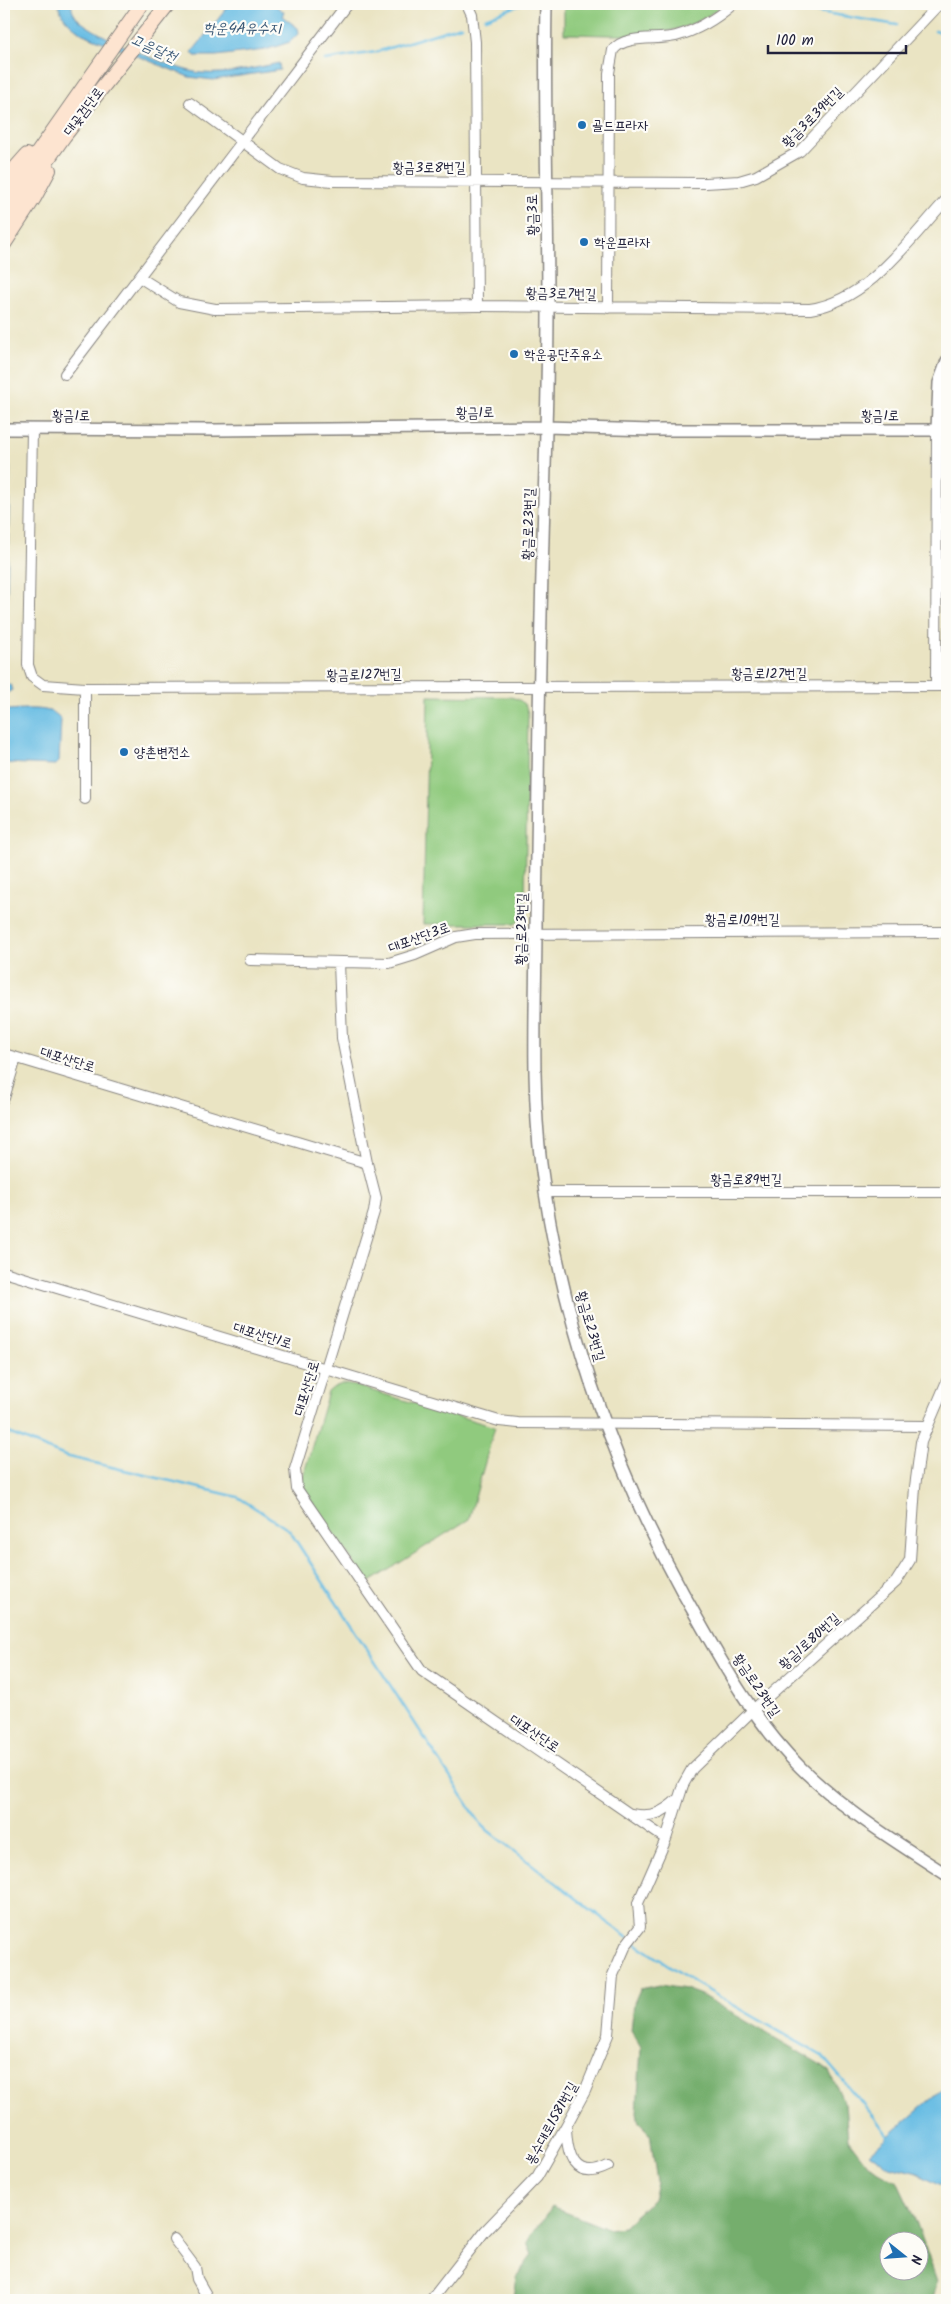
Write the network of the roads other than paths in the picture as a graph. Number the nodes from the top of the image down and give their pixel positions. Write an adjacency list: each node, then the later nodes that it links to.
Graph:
1 (142, 4): 9 (main road, 대곶검단로)
2 (168, 4): 10 (main road, 대곶검단로)
3 (347, 4): 11 (street)
4 (467, 4): 13 (street, 황금3로8번길)
5 (546, 4): 14 (street, 황금3로)
6 (733, 4): 15 (street)
7 (939, 4): 15 (street, 황금3로39번길)
8 (190, 103): 11 (street, 황금3로8번길)
9 (57, 124): 12 (main road); 17 (main road, 대곶검단로)
10 (72, 126): 18 (main road, 대곶검단로); 19 (main road)
11 (242, 142): 13 (street, 황금3로8번길); 20 (street)
12 (4, 181)
13 (478, 181): 14 (street, 황금3로39번길); 21 (street)
14 (546, 181): 15 (street, 황금3로39번길); 22 (street, 황금3로)
15 (610, 181): 23 (street)
16 (947, 199): 23 (street, 황금3로7번길)
17 (4, 200)
18 (4, 222)
19 (4, 244)
20 (139, 277): 21 (street, 황금3로7번길); 25 (street)
21 (477, 306): 22 (street, 황금3로7번길)
22 (548, 307): 23 (street, 황금3로7번길); 26 (street, 황금3로)
23 (608, 308)
24 (947, 361): 29 (street)
25 (65, 374)
26 (546, 427): 28 (street, 황금1로); 29 (street, 황금1로); 30 (street, 황금로23번길)
27 (4, 429): 28 (street, 황금1로)
28 (32, 430): 33 (street, 황금로127번길)
29 (942, 430): 31 (street)
30 (539, 686): 31 (street, 황금로127번길); 33 (street, 황금로127번길); 36 (street, 황금로23번길)
31 (936, 686): 32 (street, 황금로127번길)
32 (947, 686)
33 (84, 688): 34 (street)
34 (85, 799)
35 (947, 932): 36 (street, 황금로109번길)
36 (536, 934): 38 (street, 대포산단3로); 43 (street, 황금로23번길)
37 (250, 960): 38 (street, 대포산단3로)
38 (339, 963): 42 (street)
39 (4, 1054): 40 (street, 대포산단로)
40 (16, 1058): 41 (street); 42 (street, 대포산단로)
41 (4, 1098)
42 (367, 1163): 46 (street, 대포산단로)
43 (545, 1192): 44 (street, 황금로89번길); 48 (street, 황금로23번길)
44 (947, 1192)
45 (4, 1272): 46 (street, 대포산단1로)
46 (326, 1369): 48 (street, 대포산단1로); 52 (street, 대포산단로)
47 (947, 1381): 49 (street, 황금1로80번길)
48 (604, 1424): 49 (street); 50 (street, 황금로23번길)
49 (927, 1426): 50 (street, 황금1로80번길)
50 (753, 1710): 51 (street, 황금1로80번길); 54 (street, 황금로23번길)
51 (679, 1798): 52 (street); 53 (street, 황금1로80번길)
52 (628, 1813): 53 (street, 대포산단로)
53 (666, 1839): 55 (street, 황금1로80번길)
54 (947, 1875)
55 (638, 1931): 56 (street, 봉수대로1581번길)
56 (566, 2126): 57 (street); 60 (street, 봉수대로1581번길)
57 (608, 2166)
58 (174, 2239): 59 (street)
59 (209, 2300)
60 (431, 2300)

